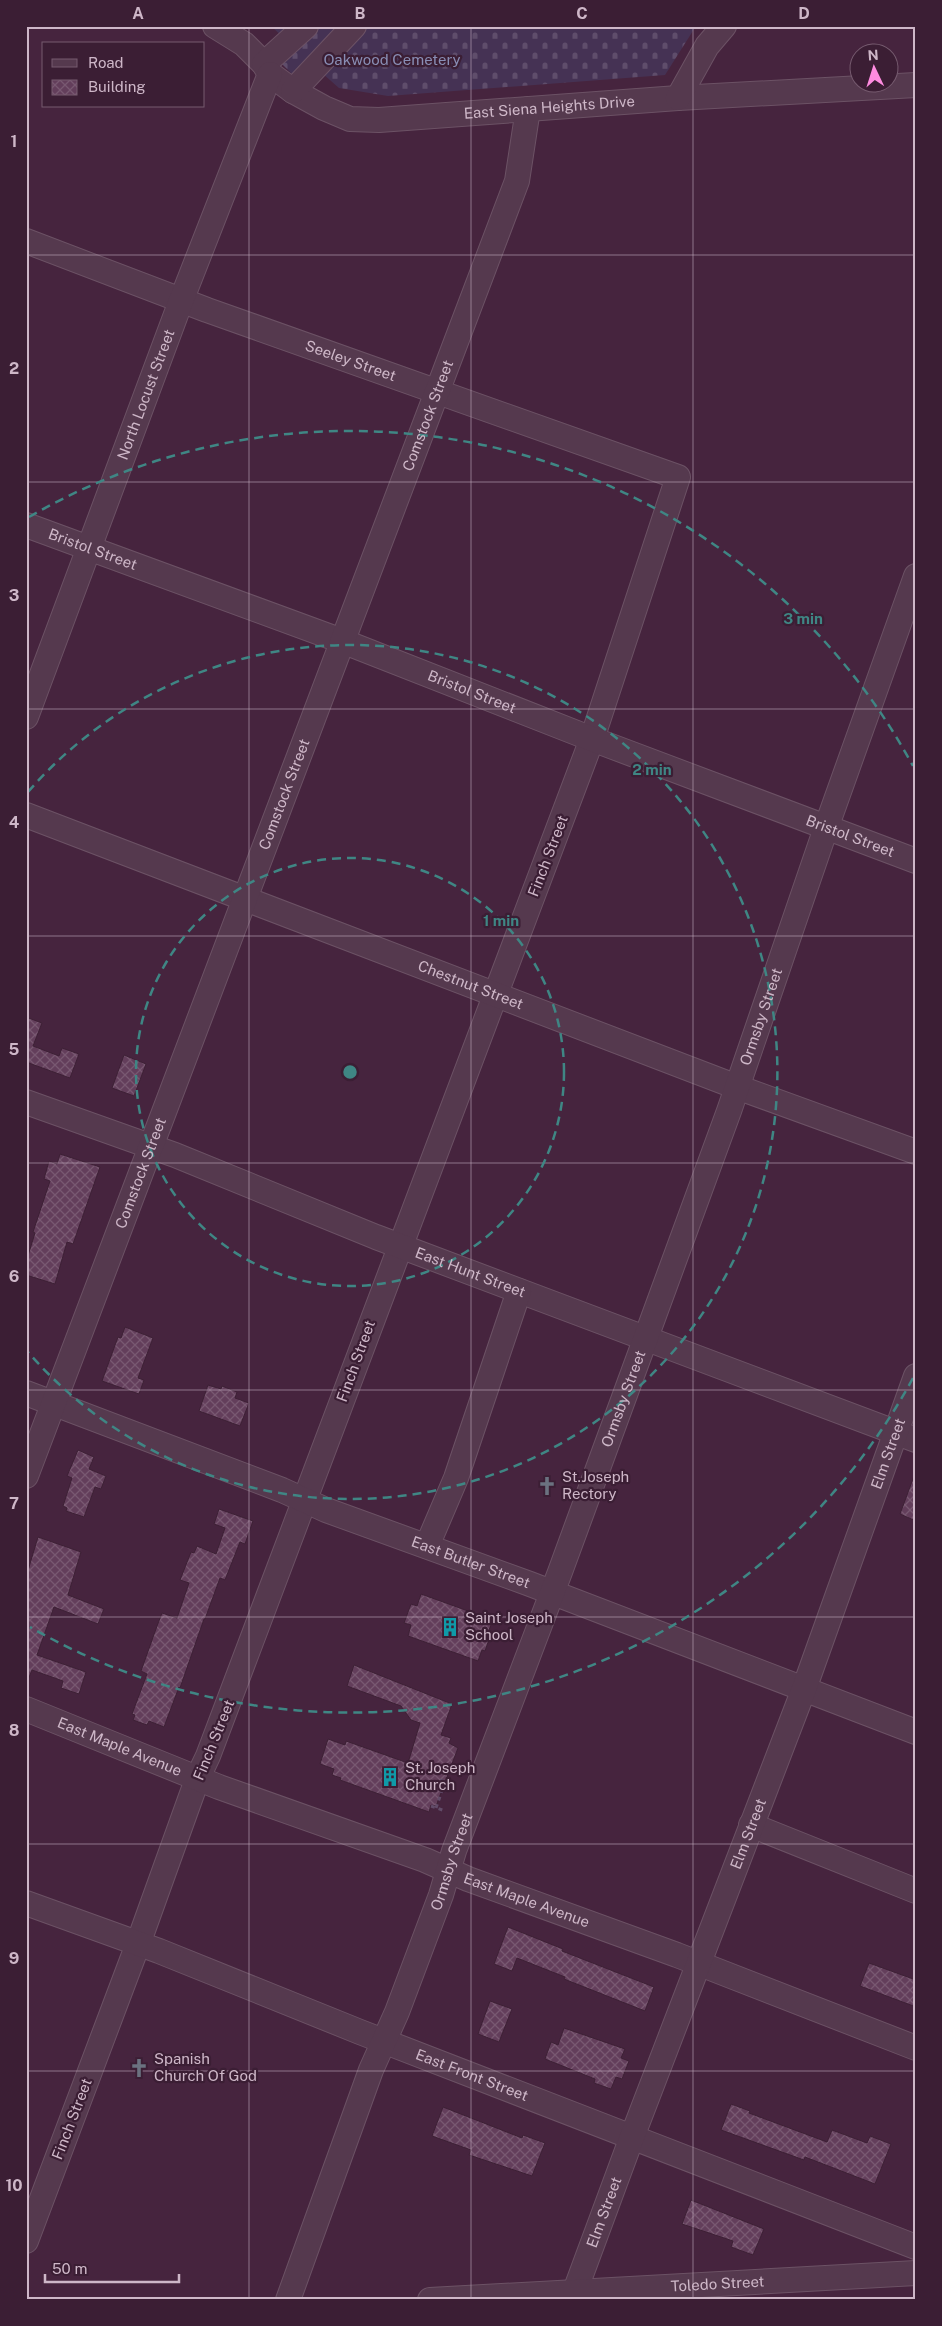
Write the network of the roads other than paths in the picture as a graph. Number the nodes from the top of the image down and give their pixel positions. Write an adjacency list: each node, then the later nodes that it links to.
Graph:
1 (215, 26): 5 (street, East Siena Heights Drive)
2 (306, 26): 5 (street)
3 (354, 26): 7 (street)
4 (724, 26): 8 (street)
5 (267, 69): 7 (street, East Siena Heights Drive); 11 (street, North Locust Street)
6 (916, 85): 8 (street, East Siena Heights Drive)
7 (293, 91): 9 (street, East Siena Heights Drive)
8 (678, 98): 9 (street, East Siena Heights Drive)
9 (528, 109): 12 (street, Comstock Street)
10 (26, 241): 11 (street, Seeley Street)
11 (182, 301): 12 (street, Seeley Street); 15 (street, North Locust Street)
12 (437, 393): 13 (street, Seeley Street); 17 (street, Comstock Street)
13 (678, 478): 19 (street, Finch Street)
14 (26, 525): 15 (street, Bristol Street)
15 (90, 549): 17 (street, Bristol Street); 18 (street, North Locust Street)
16 (916, 576): 21 (street, Ormsby Street)
17 (342, 641): 19 (street, Bristol Street); 23 (street, Comstock Street)
18 (26, 716)
19 (592, 739): 21 (street, Bristol Street); 24 (street, Finch Street)
20 (26, 815): 23 (street, Chestnut Street)
21 (826, 828): 22 (street, Bristol Street); 25 (street, Ormsby Street)
22 (916, 861)
23 (245, 900): 24 (street, Chestnut Street); 27 (street, Comstock Street)
24 (496, 993): 25 (street, Chestnut Street); 29 (street, Finch Street)
25 (738, 1087): 28 (street, Chestnut Street); 31 (street, Ormsby Street)
26 (26, 1102): 27 (street, East Hunt Street)
27 (152, 1146): 29 (street, East Hunt Street); 34 (street, Comstock Street)
28 (916, 1152)
29 (401, 1245): 30 (street, East Hunt Street); 37 (street, Finch Street)
30 (519, 1291): 31 (street, East Hunt Street); 38 (street)
31 (645, 1338): 35 (street, East Hunt Street); 39 (street, Ormsby Street)
32 (916, 1376): 35 (street, Elm Street)
33 (26, 1394): 34 (street, East Butler Street)
34 (54, 1404): 36 (street, Comstock Street); 37 (street, East Butler Street)
35 (906, 1437): 40 (street, Elm Street)
36 (26, 1476)
37 (304, 1500): 38 (street, East Butler Street); 43 (street, Finch Street)
38 (427, 1546): 39 (street, East Butler Street)
39 (551, 1593): 40 (street, East Butler Street); 45 (street, Ormsby Street)
40 (804, 1689): 42 (street, East Butler Street); 44 (street, Elm Street)
41 (26, 1708): 43 (street, East Maple Avenue)
42 (916, 1732)
43 (198, 1777): 45 (street, East Maple Avenue); 48 (street, Finch Street)
44 (751, 1825): 46 (street); 49 (street, Elm Street)
45 (447, 1870): 49 (street, East Maple Avenue); 50 (street, Ormsby Street)
46 (916, 1891)
47 (26, 1903): 48 (street, East Front Street)
48 (138, 1944): 50 (street, East Front Street); 53 (street, Finch Street)
49 (698, 1964): 51 (street, East Maple Avenue); 52 (street, Elm Street)
50 (383, 2041): 52 (street, East Front Street); 57 (street, Ormsby Street)
51 (916, 2048)
52 (632, 2137): 54 (street, East Front Street); 56 (street, Elm Street)
53 (26, 2241)
54 (916, 2247)
55 (916, 2273): 56 (street, Toledo Street)
56 (575, 2291): 58 (street, Toledo Street)
57 (288, 2300)
58 (430, 2300)

